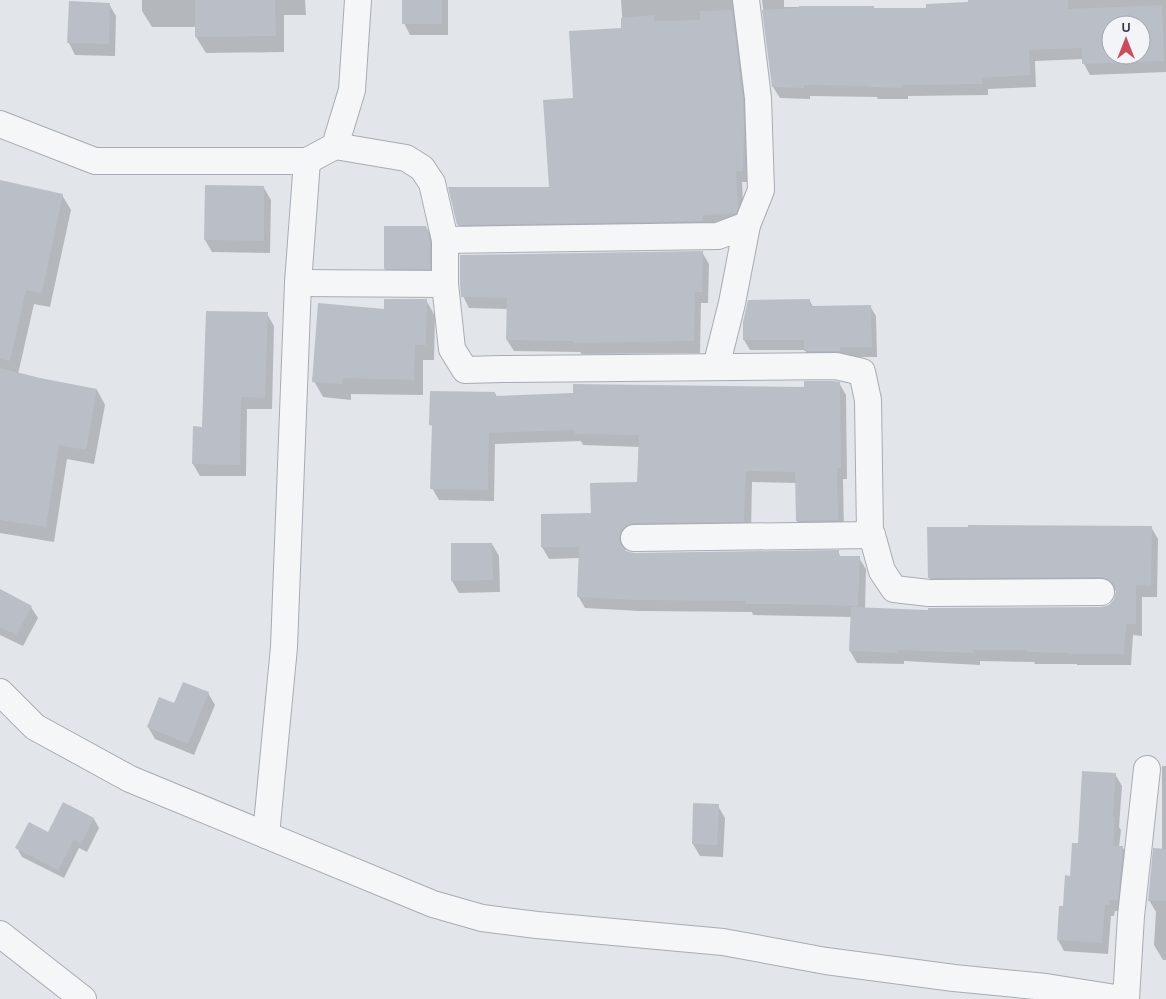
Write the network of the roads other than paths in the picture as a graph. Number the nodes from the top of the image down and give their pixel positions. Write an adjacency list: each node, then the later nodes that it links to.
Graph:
1 (358, 0): 4 (street)
2 (746, 0): 6 (street)
3 (0, 124): 5 (street)
4 (335, 146): 5 (street); 7 (street)
5 (307, 161): 8 (street)
6 (747, 224): 7 (street); 10 (street)
7 (445, 240): 9 (street)
8 (298, 283): 9 (street); 16 (street)
9 (445, 284): 10 (street)
10 (716, 367): 11 (street)
11 (872, 535): 12 (street); 13 (street)
12 (634, 538)
13 (1101, 592)
14 (0, 692): 16 (street)
15 (1147, 769): 21 (street)
16 (266, 835): 18 (street)
17 (0, 934): 19 (street)
18 (1045, 993): 20 (street)
19 (83, 999)
20 (1122, 999)
21 (1126, 999)

